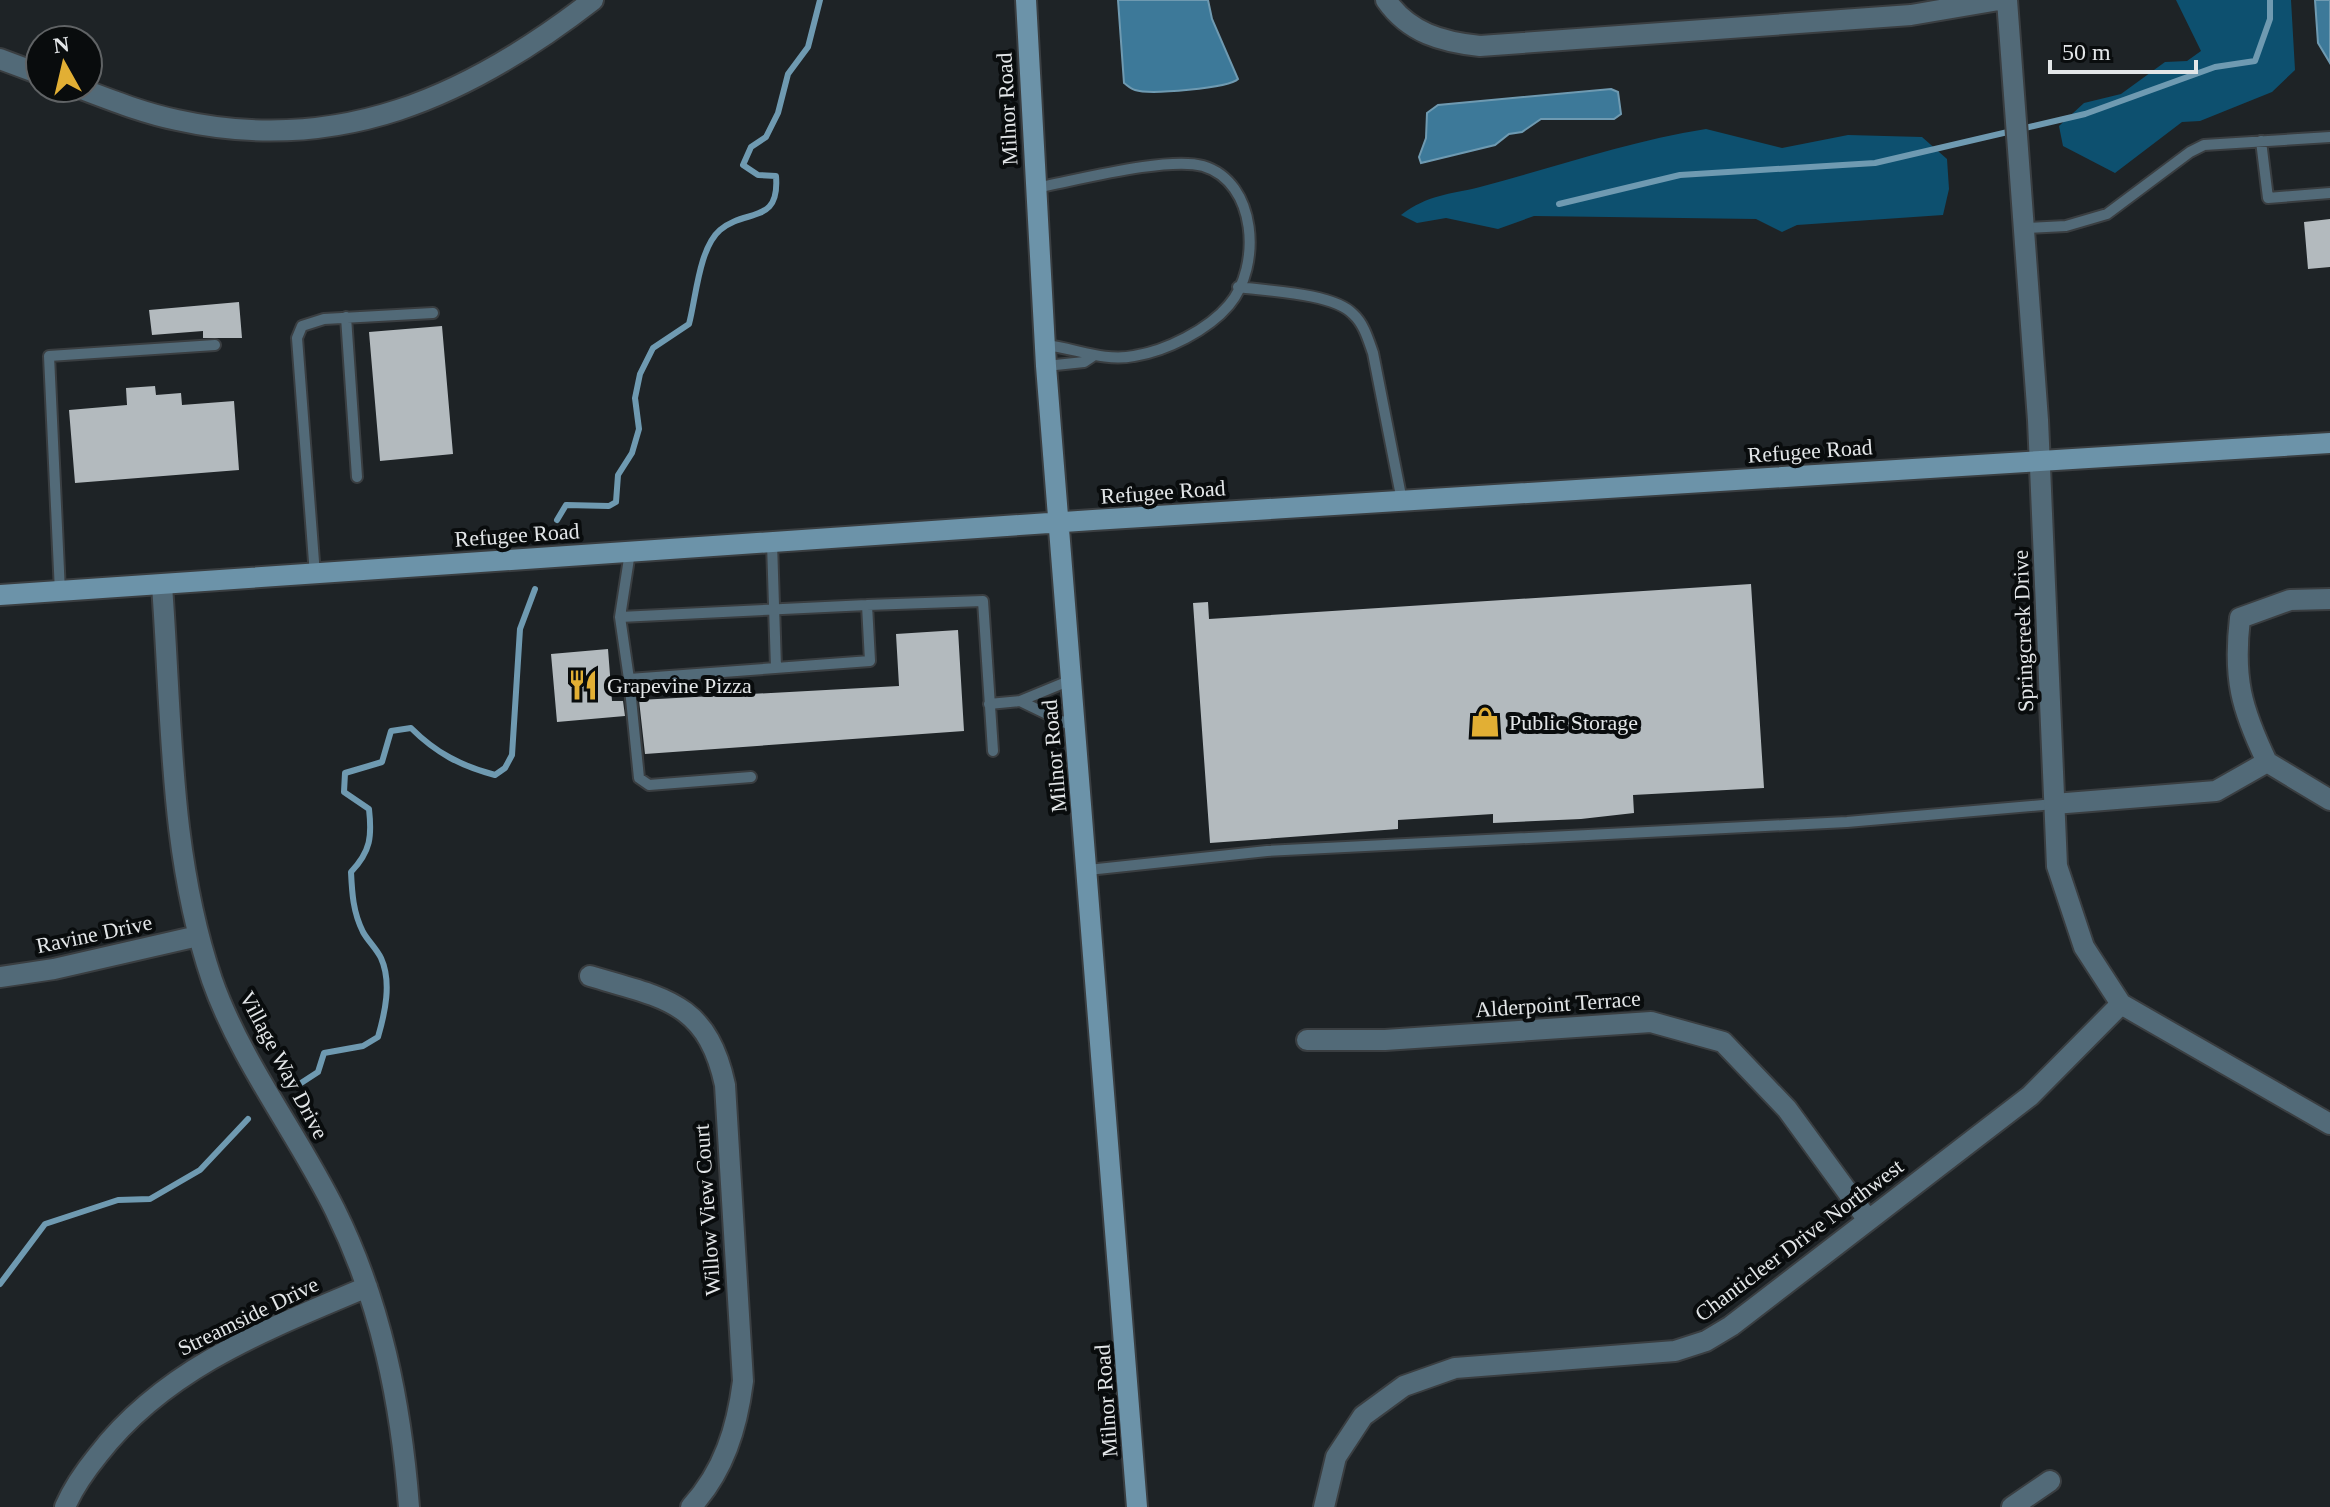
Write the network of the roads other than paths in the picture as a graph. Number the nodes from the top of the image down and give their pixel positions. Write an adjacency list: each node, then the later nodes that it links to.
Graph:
1 (593, 0): 8 (street)
2 (1026, 0): 11 (main road, Milnor Road)
3 (1386, 0): 4 (street)
4 (1999, 0)
5 (2007, 0): 13 (street, Springcreek Drive)
6 (0, 59): 7 (street)
7 (24, 68)
8 (104, 97)
9 (2330, 137): 10 (lane)
10 (2261, 141): 12 (lane); 13 (lane)
11 (1035, 188): 14 (lane); 18 (main road, Milnor Road)
12 (2330, 193)
13 (2026, 228): 21 (street, Springcreek Drive)
14 (1238, 287): 19 (lane); 23 (lane)
15 (433, 313): 16 (lane)
16 (346, 317): 22 (lane); 27 (lane)
17 (215, 345): 29 (lane)
18 (1046, 356): 19 (lane); 19 (lane); 24 (main road, Milnor Road)
19 (1093, 356)
20 (2330, 443): 21 (main road, Refugee Road)
21 (2039, 459): 23 (main road, Refugee Road); 45 (street, Springcreek Drive)
22 (357, 477)
23 (1402, 501): 24 (main road, Refugee Road)
24 (1058, 523): 25 (main road, Refugee Road); 37 (main road, Milnor Road)
25 (772, 543): 26 (main road, Refugee Road); 33 (lane)
26 (630, 552): 27 (main road, Refugee Road); 34 (lane)
27 (315, 575): 28 (main road, Refugee Road)
28 (162, 586): 29 (main road, Refugee Road); 47 (street, Village Way Drive)
29 (60, 592): 30 (main road, Refugee Road)
30 (0, 595)
31 (2330, 599): 42 (street)
32 (867, 605): 33 (lane); 35 (lane); 39 (lane)
33 (774, 607): 34 (lane); 35 (lane)
34 (620, 617): 36 (lane)
35 (776, 668): 36 (lane)
36 (629, 679): 43 (lane)
37 (1071, 680): 38 (lane); 40 (main road, Milnor Road)
38 (1020, 701): 39 (lane); 40 (lane)
39 (989, 704): 41 (lane)
40 (1076, 728): 46 (main road, Milnor Road)
41 (993, 751)
42 (2267, 762): 44 (street); 45 (street)
43 (751, 777)
44 (2330, 800)
45 (2054, 804): 46 (lane); 50 (street, Springcreek Drive)
46 (1088, 870): 59 (main road, Milnor Road)
47 (198, 936): 49 (street, Ravine Drive); 54 (street, Village Way Drive)
48 (590, 976): 58 (street, Willow View Court)
49 (0, 977)
50 (2121, 1004): 52 (street, Springcreek Drive); 53 (street, Chanticleer Drive Northwest)
51 (1307, 1040): 53 (street, Alderpoint Terrace)
52 (2330, 1124)
53 (1868, 1220): 60 (street, Chanticleer Drive Northwest)
54 (367, 1287): 56 (street, Streamside Drive); 57 (street, Village Way Drive)
55 (2050, 1481): 61 (street)
56 (65, 1507)
57 (409, 1507)
58 (691, 1507)
59 (1137, 1507)
60 (1324, 1507)
61 (2012, 1507)

